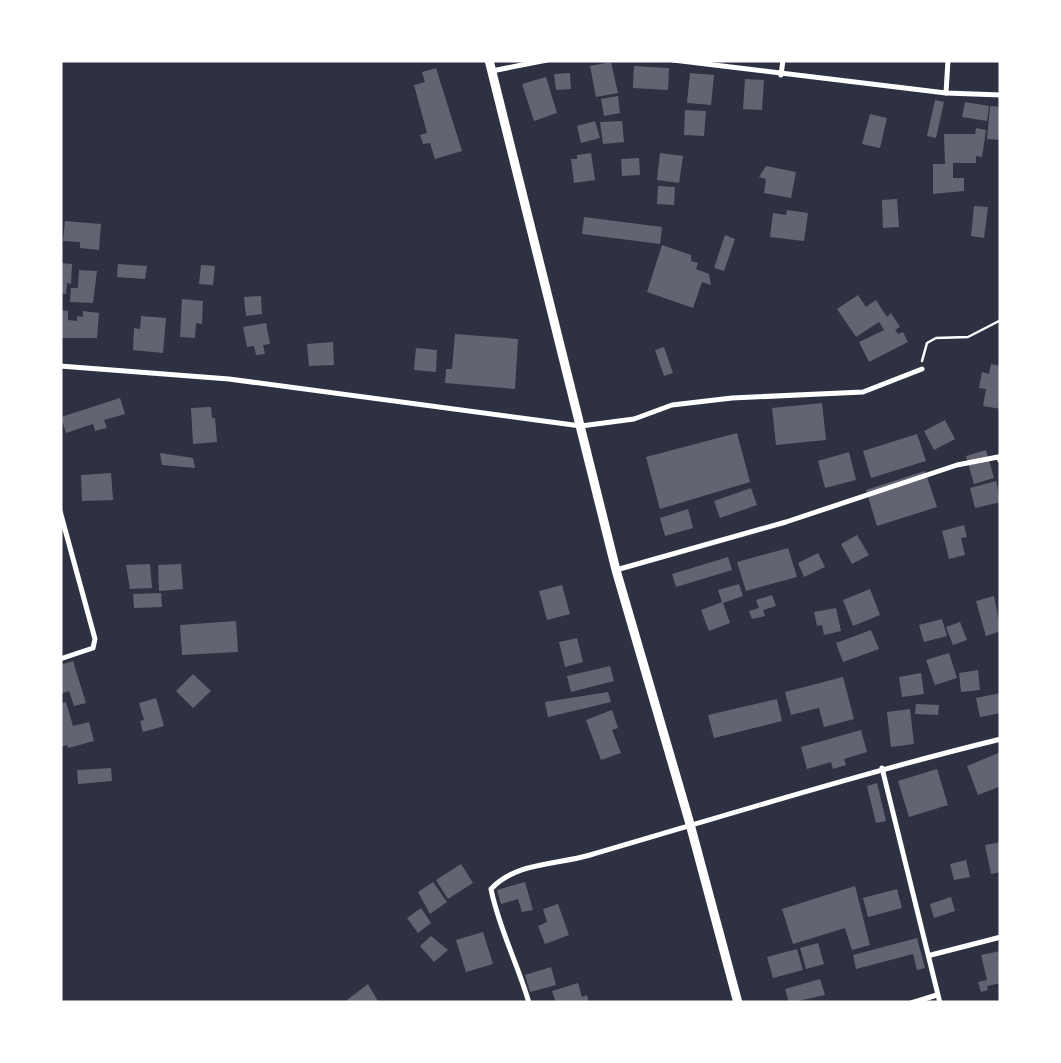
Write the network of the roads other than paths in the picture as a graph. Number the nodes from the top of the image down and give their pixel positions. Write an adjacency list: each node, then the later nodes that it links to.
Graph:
1 (547, 60): 5 (street)
2 (673, 60): 6 (street)
3 (782, 60): 6 (street)
4 (948, 60): 7 (street)
5 (491, 65): 11 (highway)
6 (781, 75): 7 (street)
7 (946, 93): 8 (street)
8 (1001, 96)
9 (60, 366): 11 (street)
10 (922, 368): 11 (street)
11 (580, 426): 14 (highway)
12 (1001, 462): 14 (street)
13 (60, 511): 15 (street)
14 (616, 570): 18 (highway)
15 (60, 659)
16 (1001, 739): 17 (street)
17 (882, 768): 18 (street); 20 (street)
18 (690, 824): 22 (street); 23 (highway)
19 (1001, 938): 20 (street)
20 (930, 955): 21 (street)
21 (939, 999): 24 (street)
22 (529, 1003)
23 (738, 1003)
24 (912, 1003)

